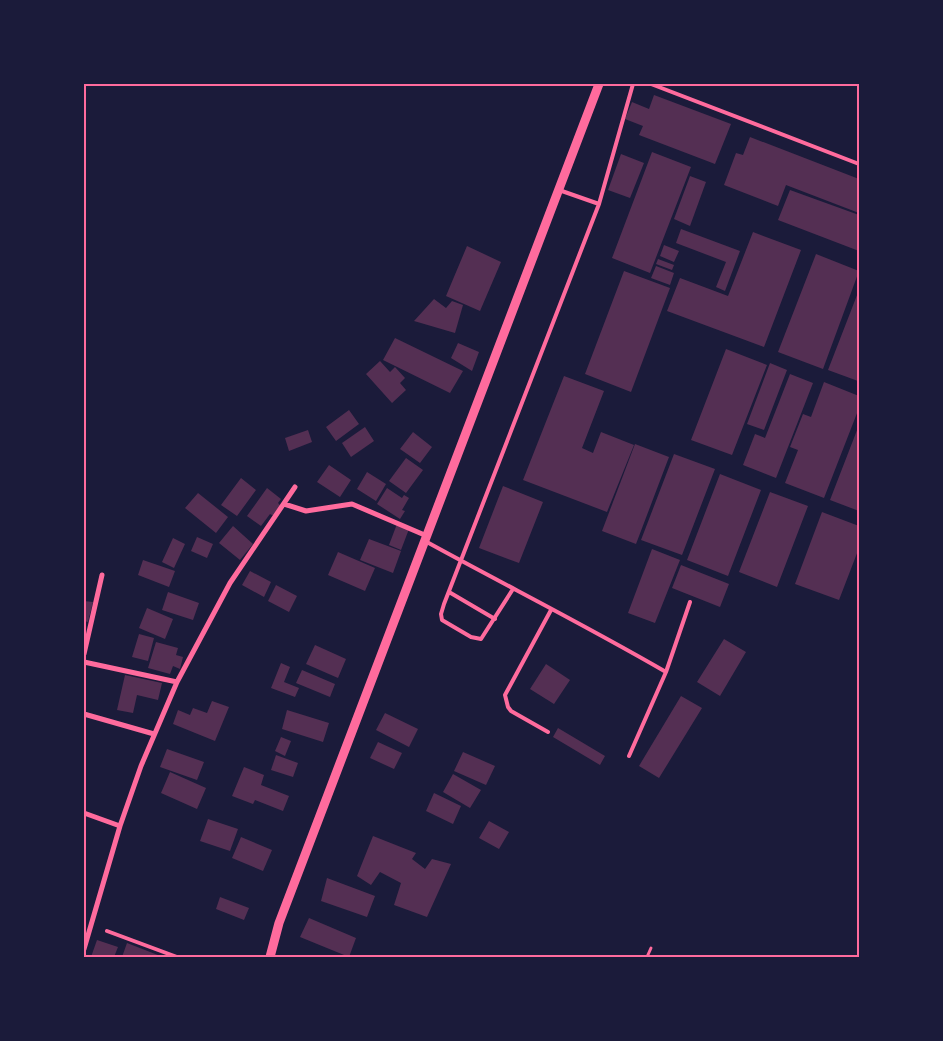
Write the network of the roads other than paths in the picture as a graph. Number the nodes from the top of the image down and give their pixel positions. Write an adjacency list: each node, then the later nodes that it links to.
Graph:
1 (599, 84): 5 (street)
2 (633, 84): 6 (lane)
3 (651, 84): 4 (lane)
4 (859, 164)
5 (559, 190): 6 (lane); 9 (street)
6 (599, 204): 10 (lane)
7 (296, 487): 8 (street)
8 (284, 504): 9 (street); 20 (street)
9 (426, 539): 10 (lane); 30 (street)
10 (461, 561): 12 (lane); 13 (lane)
11 (102, 576): 17 (street)
12 (513, 589): 15 (lane); 16 (lane)
13 (449, 592): 16 (lane); 16 (lane)
14 (690, 602): 19 (lane)
15 (550, 610): 19 (lane); 22 (lane)
16 (495, 619)
17 (84, 654)
18 (84, 662): 20 (street)
19 (666, 672): 24 (lane)
20 (176, 682): 23 (street)
21 (84, 714): 23 (street)
22 (548, 732)
23 (154, 734): 26 (street)
24 (629, 756)
25 (84, 813): 26 (street)
26 (120, 826): 28 (street)
27 (107, 931): 29 (lane)
28 (84, 949)
29 (177, 957)
30 (270, 957)

